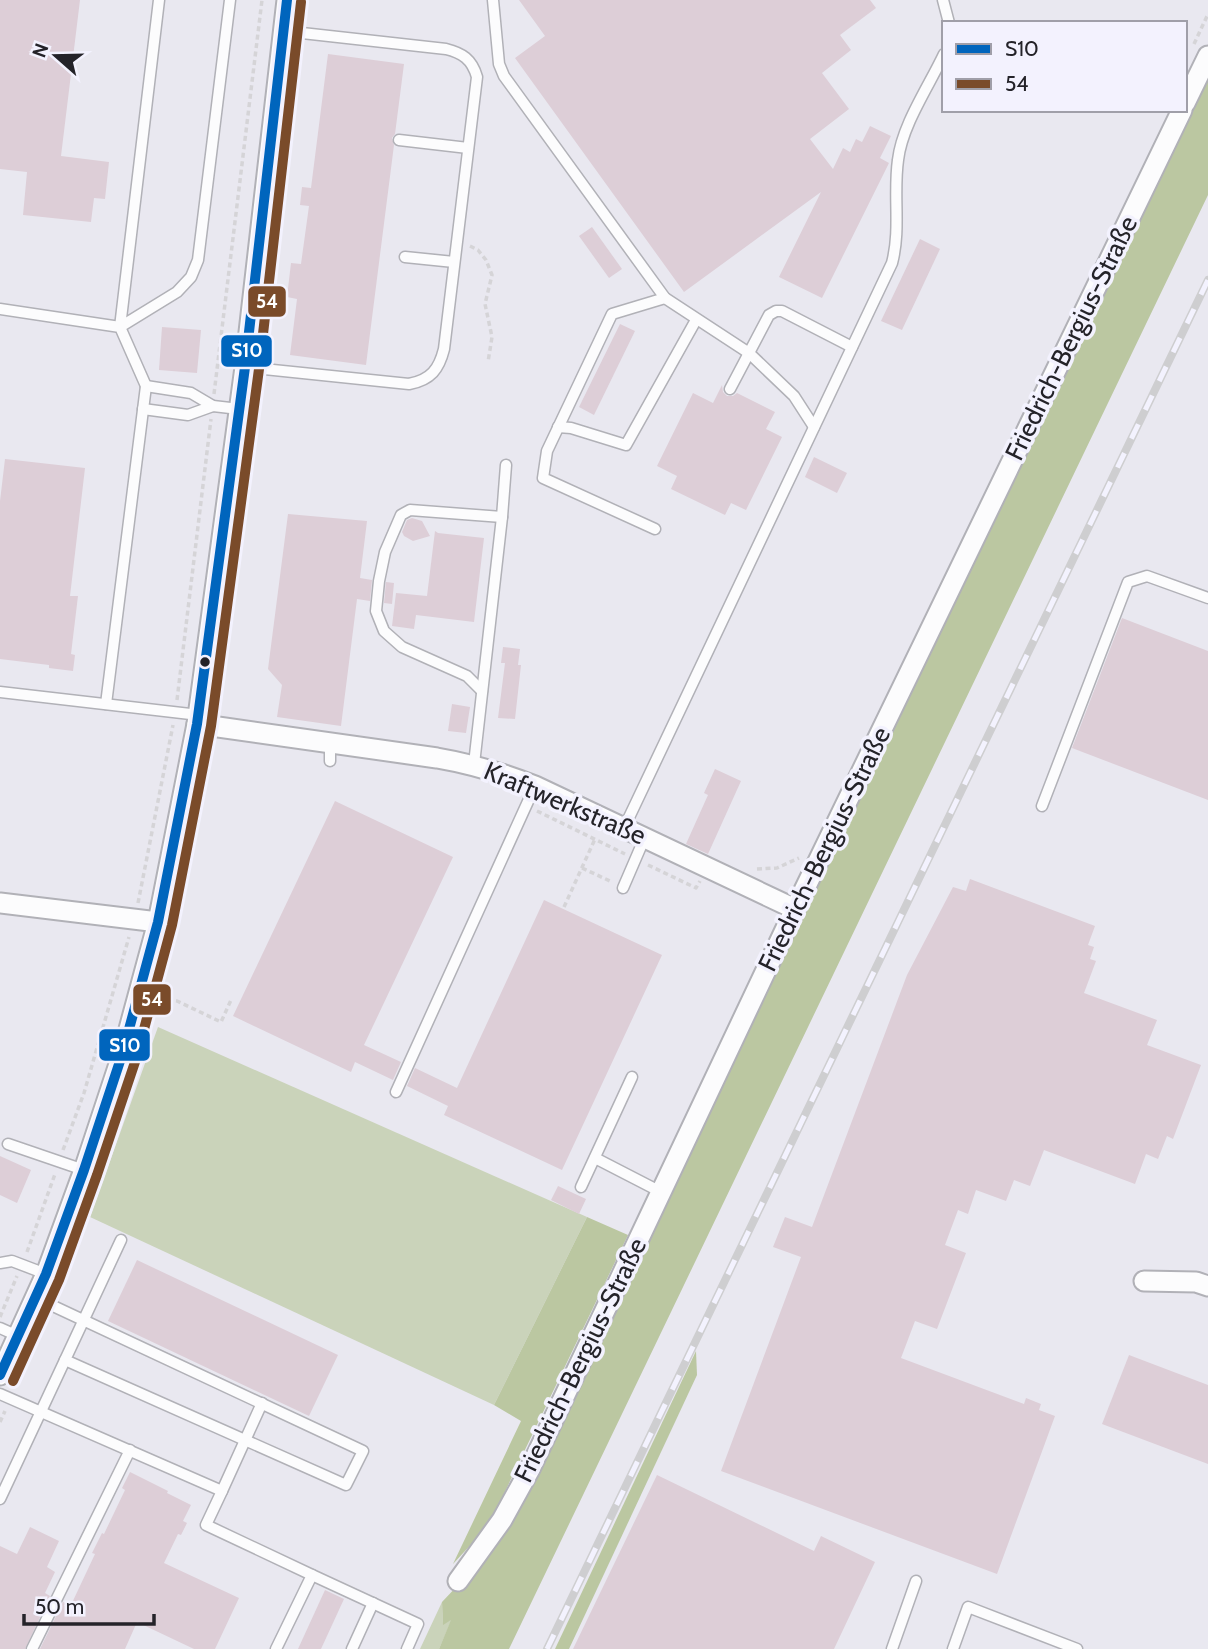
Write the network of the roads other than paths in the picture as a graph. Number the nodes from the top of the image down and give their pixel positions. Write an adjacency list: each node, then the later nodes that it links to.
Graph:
1 (159, 0): 19 (lane)
2 (230, 0): 19 (lane)
3 (287, 0): 7 (street)
4 (493, 0): 16 (lane)
5 (943, 0): 6 (lane)
6 (948, 21)
7 (284, 31): 13 (lane); 22 (street)
8 (1199, 53): 10 (street)
9 (942, 58): 20 (lane)
10 (1187, 96)
11 (1181, 112): 45 (street, Friedrich-Bergius-Straße)
12 (399, 140): 13 (lane)
13 (468, 148): 15 (lane)
14 (405, 257): 15 (lane)
15 (454, 262): 22 (lane)
16 (665, 298): 18 (lane); 29 (lane)
17 (0, 309): 19 (lane)
18 (696, 320): 21 (lane); 29 (lane)
19 (120, 327): 23 (lane)
20 (852, 348): 21 (lane); 28 (lane)
21 (749, 354): 24 (lane); 28 (lane)
22 (245, 367): 27 (street)
23 (146, 386): 25 (lane); 26 (lane)
24 (730, 389)
25 (213, 406): 26 (lane); 27 (lane)
26 (144, 409): 36 (lane)
27 (239, 409): 37 (street)
28 (814, 427): 41 (lane)
29 (558, 428): 32 (lane)
30 (506, 465): 31 (lane)
31 (502, 517): 34 (lane); 34 (lane)
32 (655, 529)
33 (1208, 598): 40 (lane)
34 (482, 691): 38 (lane)
35 (0, 692): 36 (lane)
36 (106, 704): 37 (lane)
37 (198, 720): 38 (street, Kraftwerkstraße); 46 (street)
38 (474, 764): 39 (street, Kraftwerkstraße)
39 (535, 786): 41 (street, Kraftwerkstraße); 48 (lane)
40 (1042, 806)
41 (624, 828): 42 (street, Kraftwerkstraße)
42 (645, 837): 43 (lane); 45 (street, Kraftwerkstraße)
43 (623, 888)
44 (0, 903): 46 (street)
45 (795, 909): 53 (street, Friedrich-Bergius-Straße)
46 (158, 922): 51 (street)
47 (632, 1077): 50 (lane)
48 (396, 1092)
49 (8, 1144): 51 (lane)
50 (595, 1158): 52 (lane); 53 (lane)
51 (84, 1170): 56 (street)
52 (581, 1186)
53 (661, 1192): 72 (street, Friedrich-Bergius-Straße)
54 (121, 1240): 60 (lane)
55 (0, 1263): 56 (lane)
56 (46, 1274): 59 (street)
57 (1144, 1281): 58 (street)
58 (1208, 1286)
59 (36, 1298): 60 (lane); 61 (street)
60 (84, 1319): 62 (lane); 65 (lane)
61 (9, 1332): 63 (street)
62 (65, 1360): 66 (lane); 67 (lane)
63 (0, 1375)
64 (0, 1394): 66 (lane)
65 (262, 1403): 67 (lane); 67 (lane)
66 (41, 1412): 68 (lane); 70 (lane)
67 (245, 1440): 69 (lane)
68 (130, 1450): 69 (lane); 75 (lane)
69 (222, 1491): 71 (lane)
70 (0, 1499)
71 (312, 1575): 74 (lane); 76 (lane)
72 (458, 1581)
73 (916, 1581): 79 (lane)
74 (373, 1603): 77 (lane); 78 (lane)
75 (32, 1649)
76 (276, 1649)
77 (352, 1649)
78 (407, 1649)
79 (892, 1649)
80 (953, 1649): 81 (lane)
81 (1077, 1649)

